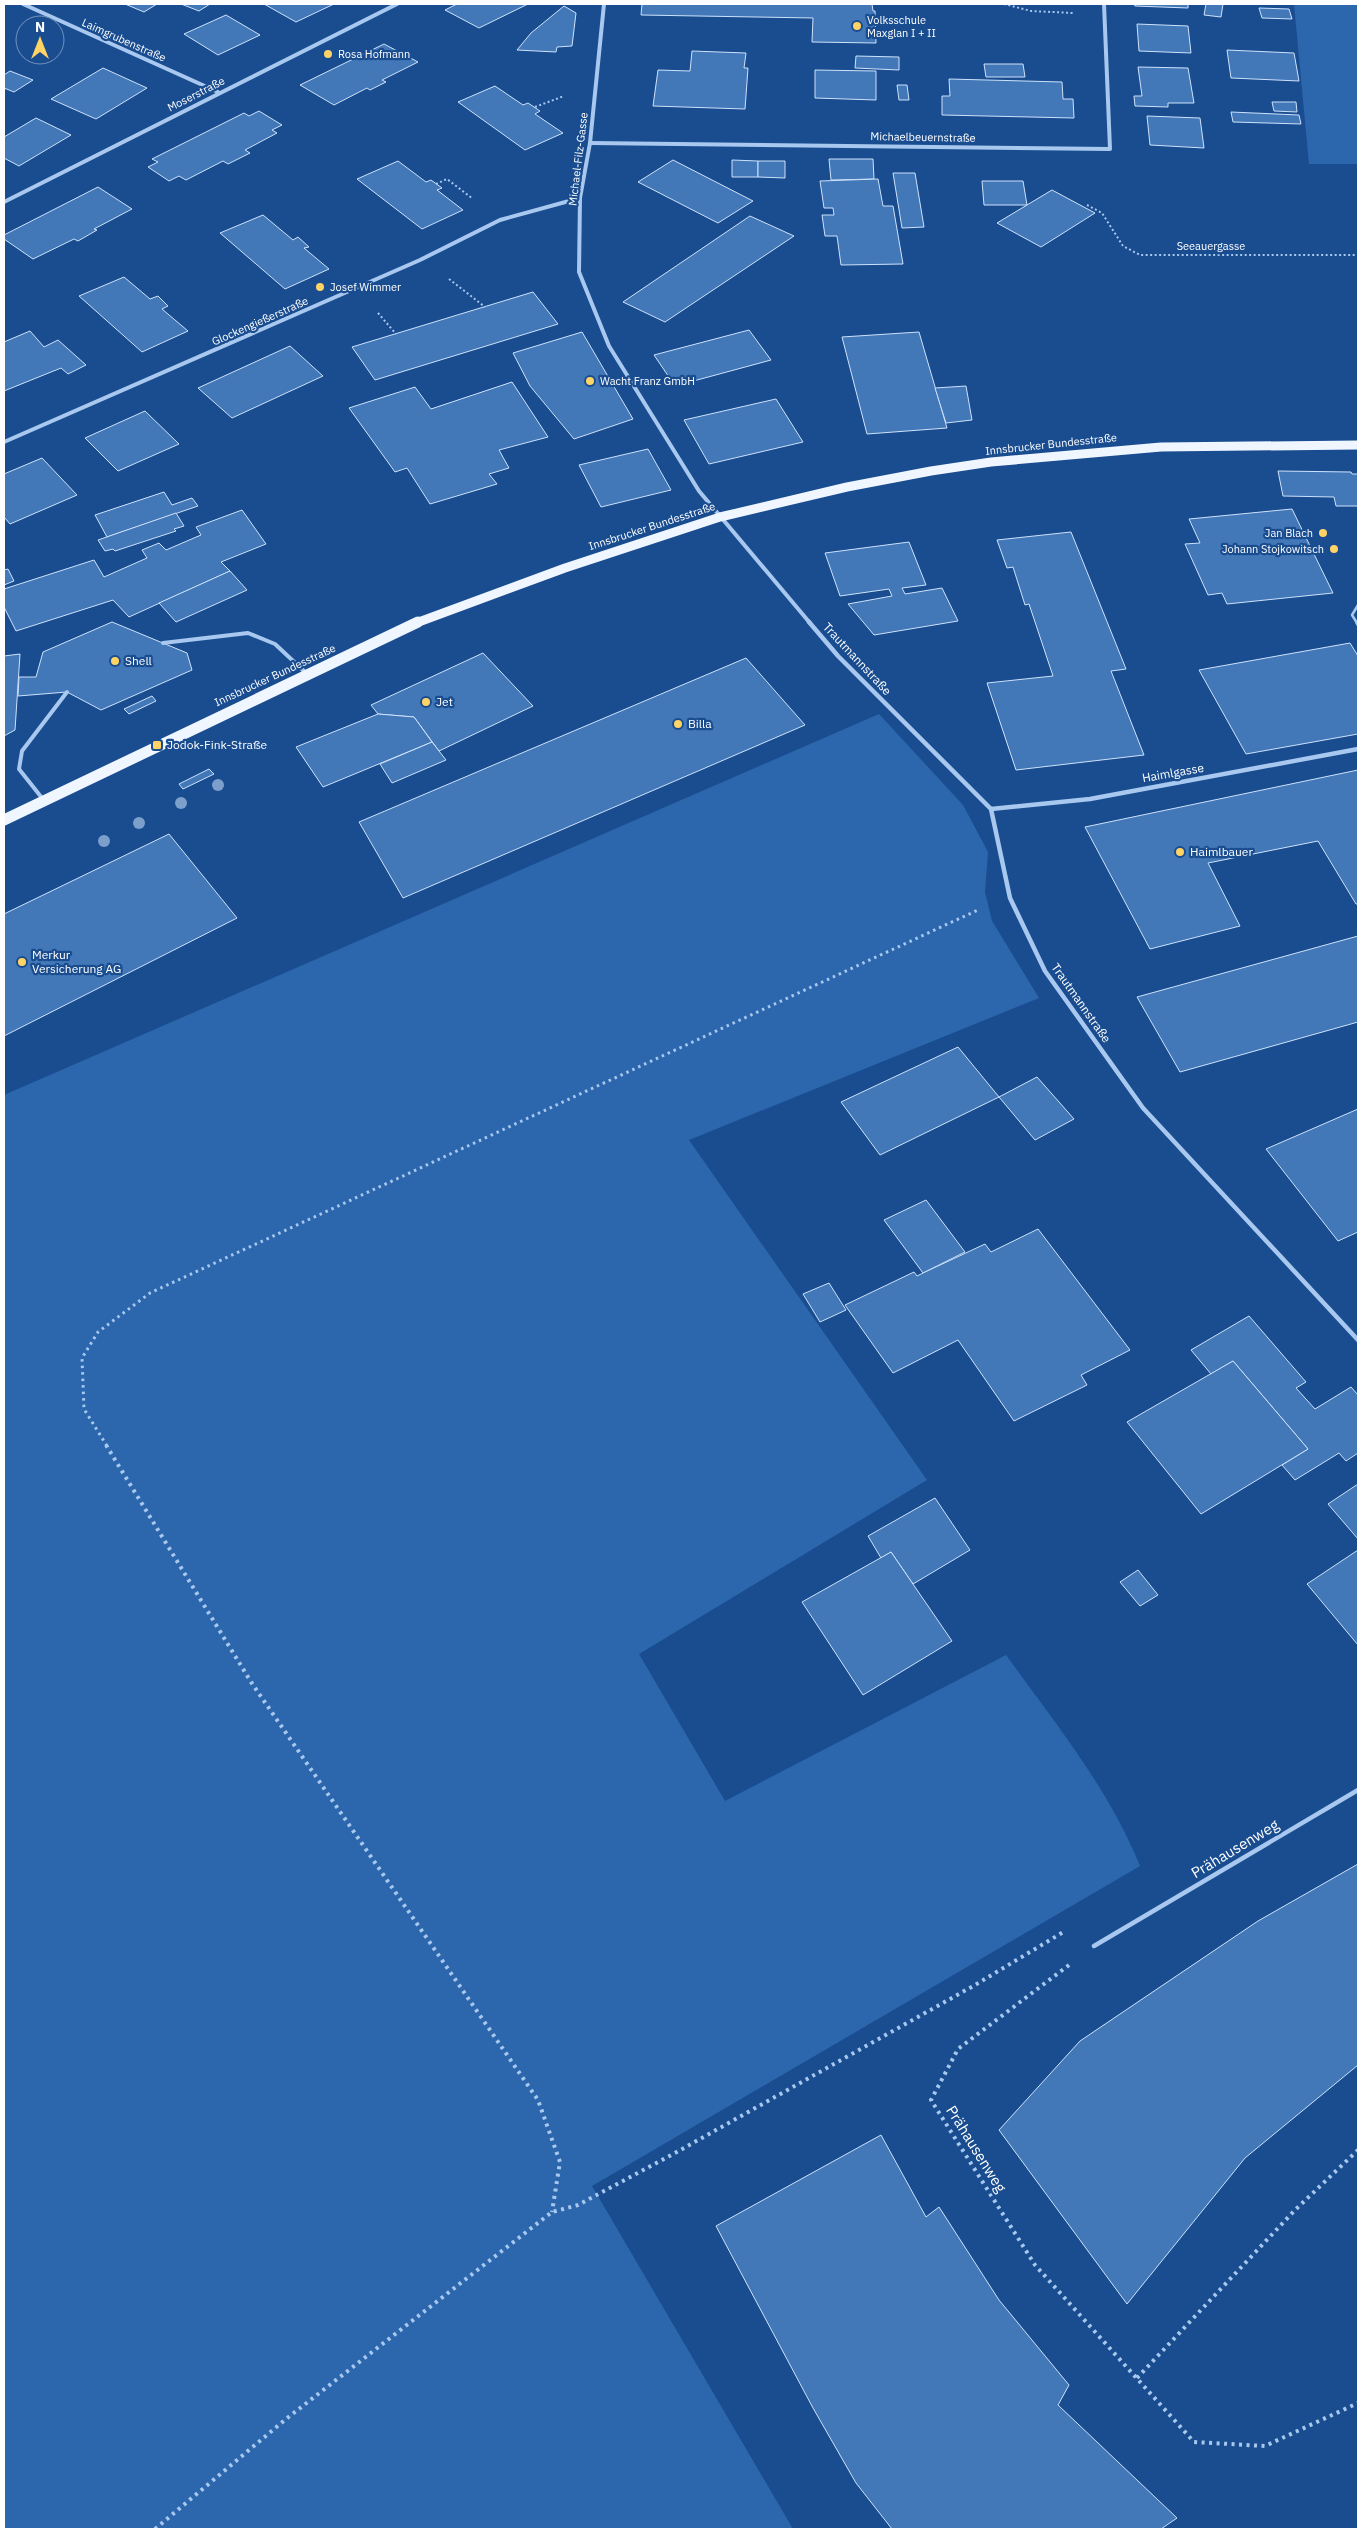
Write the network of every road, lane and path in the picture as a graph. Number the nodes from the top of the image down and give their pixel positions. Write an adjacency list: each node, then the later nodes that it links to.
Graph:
1 (23, 4): 7 (street, Laimgrubenstraße)
2 (397, 4): 7 (street, Moserstraße)
3 (604, 4): 10 (street, Michael-Filz-Gasse)
4 (1004, 4): 6 (path)
5 (1104, 4): 6 (street, Michaelbeuernstraße)
6 (1104, 15): 10 (street, Michaelbeuernstraße)
7 (218, 92): 13 (street, Moserstraße)
8 (569, 94): 9 (path)
9 (534, 107)
10 (590, 143): 12 (street, Michael-Filz-Gasse)
11 (436, 184): 15 (path)
12 (580, 198): 15 (street, Glockengießerstraße); 21 (street, Michael-Filz-Gasse)
13 (4, 202)
14 (1087, 205): 16 (path, Seeauergasse)
15 (500, 220): 17 (street, Glockengießerstraße)
16 (1358, 255)
17 (423, 259): 18 (path); 19 (street, Glockengießerstraße)
18 (485, 307)
19 (4, 442)
20 (1358, 445): 21 (main road, Innsbrucker Bundesstraße)
21 (720, 518): 25 (main road, Innsbrucker Bundesstraße); 29 (street, Trautmannstraße)
22 (1358, 605): 23 (lane)
23 (1358, 624)
24 (163, 643): 25 (lane)
25 (307, 673): 28 (main road, Innsbrucker Bundesstraße)
26 (67, 692): 28 (lane)
27 (1358, 749): 29 (street, Haimlgasse)
28 (44, 800): 30 (main road, Innsbrucker Bundesstraße)
29 (991, 809): 31 (street, Trautmannstraße)
30 (4, 820)
31 (1010, 898): 32 (street, Trautmannstraße); 36 (path)
32 (1358, 1340)
33 (1358, 1790): 34 (lane, Prähausenweg)
34 (1094, 1946): 36 (path); 37 (path, Prähausenweg)
35 (1358, 2150): 37 (path)
36 (552, 2212): 39 (path)
37 (1137, 2378): 38 (path, Prähausenweg)
38 (1358, 2403)
39 (155, 2529)

